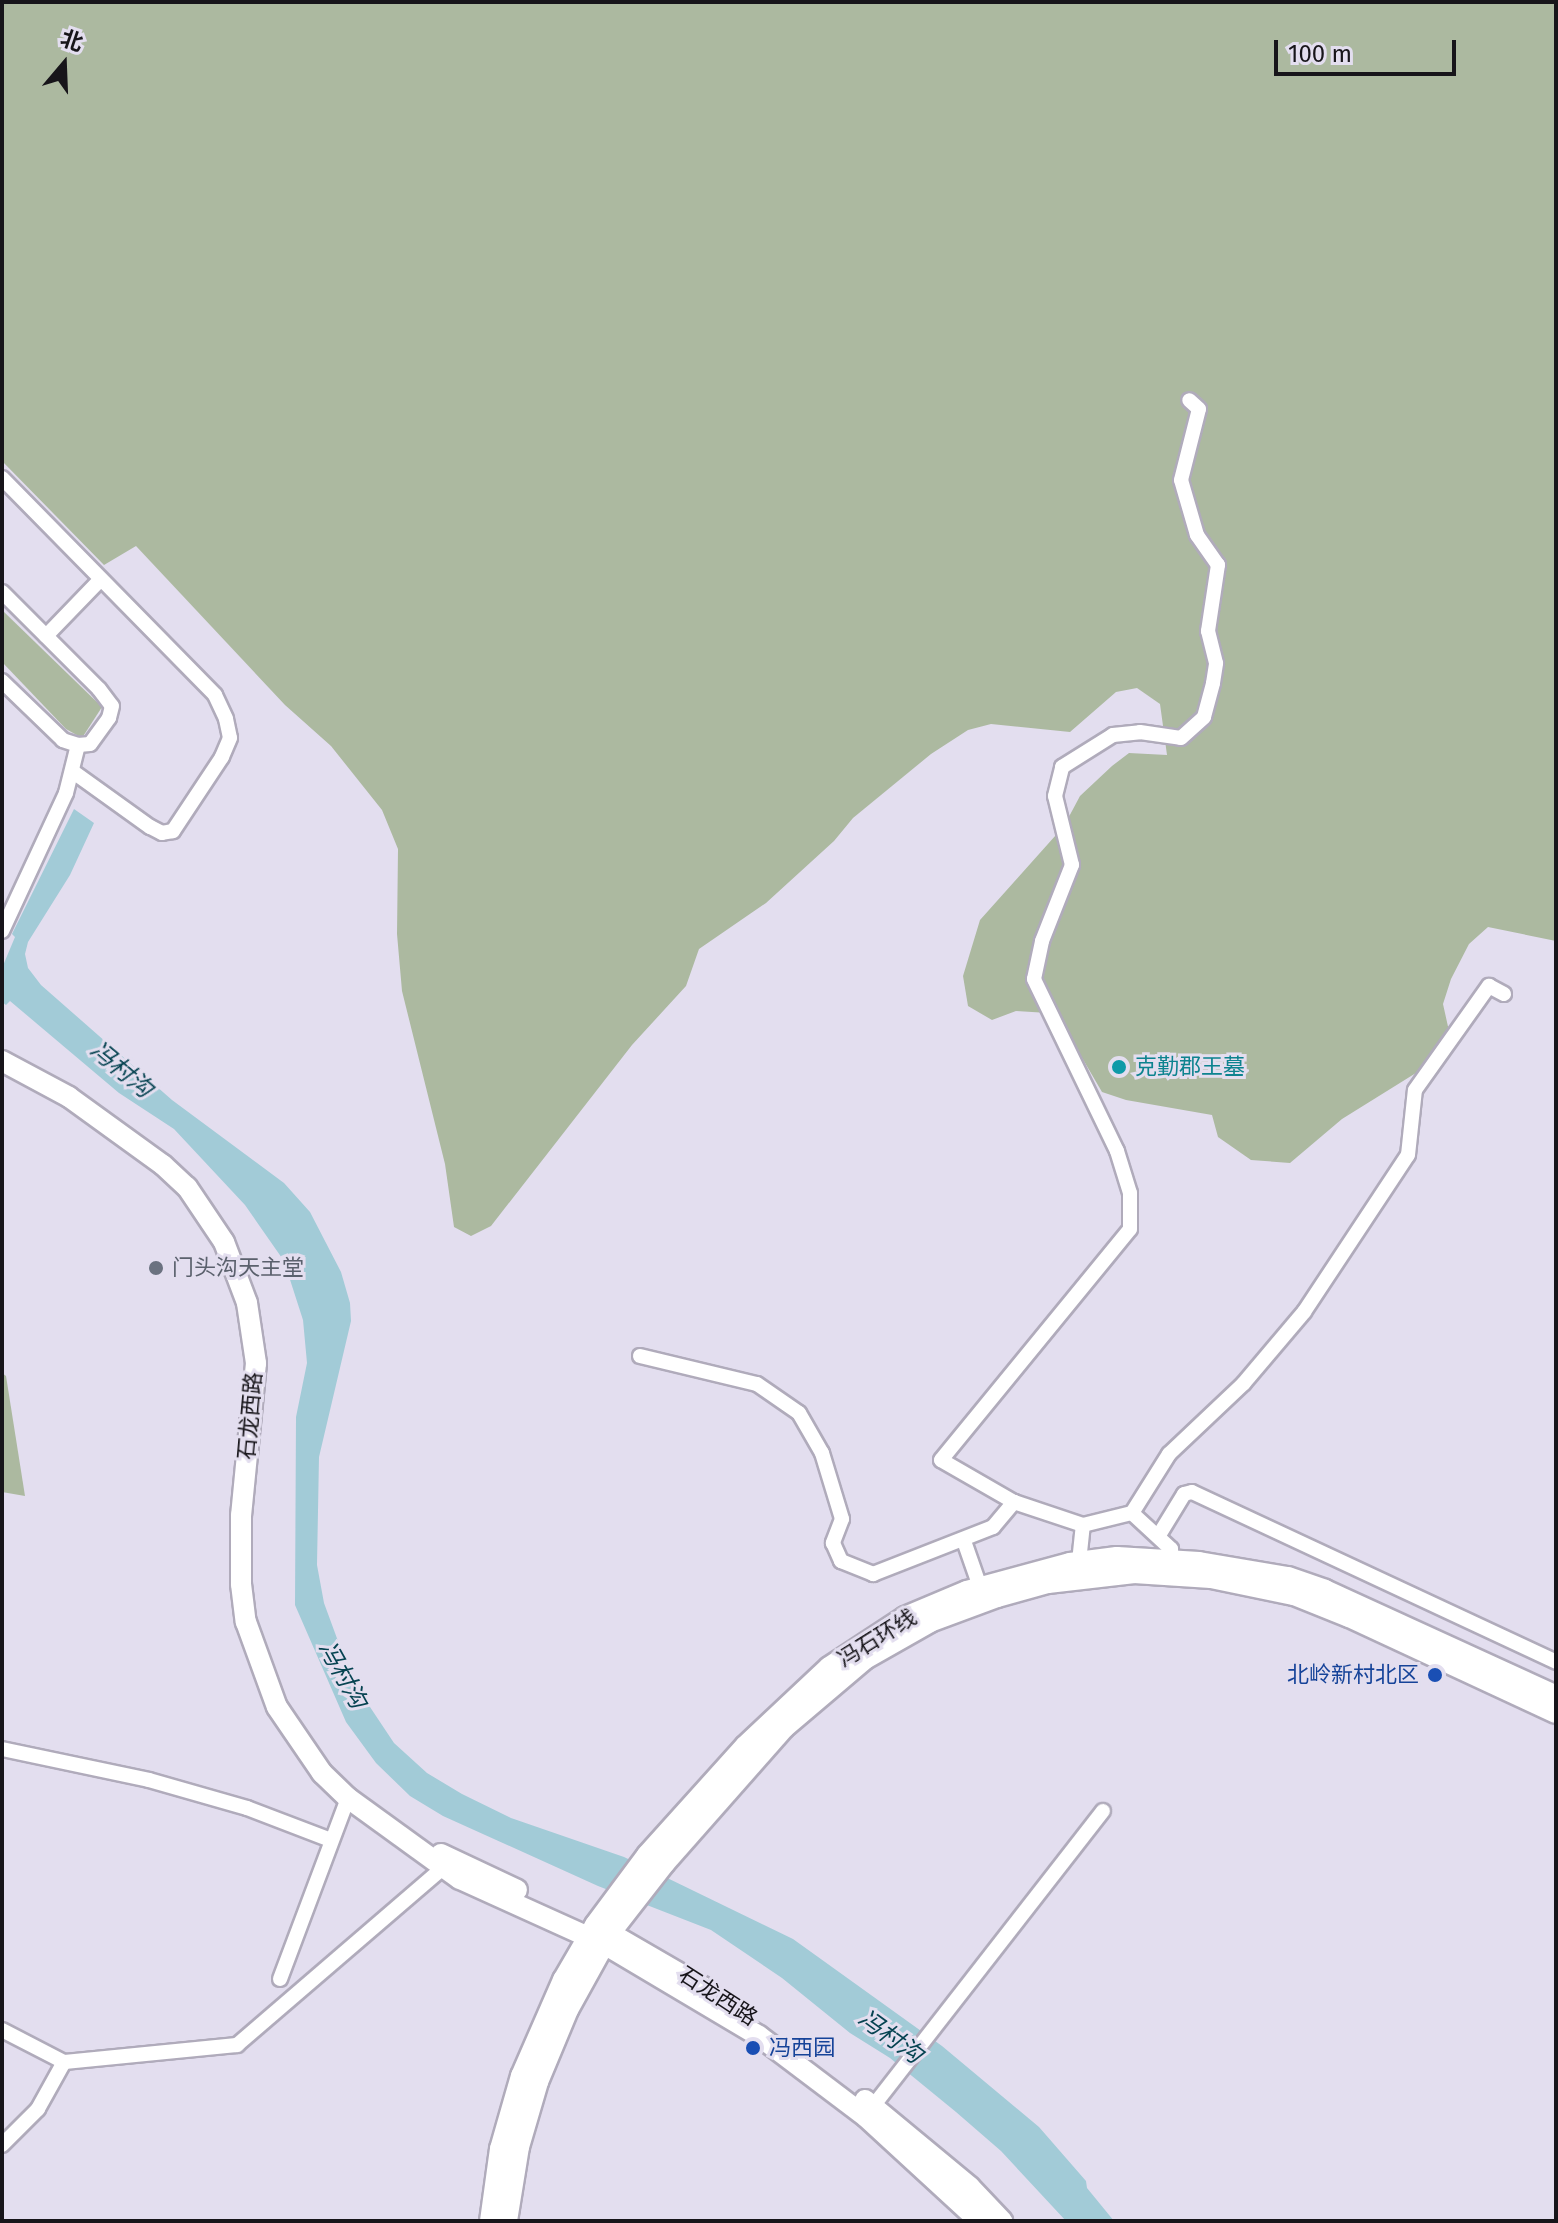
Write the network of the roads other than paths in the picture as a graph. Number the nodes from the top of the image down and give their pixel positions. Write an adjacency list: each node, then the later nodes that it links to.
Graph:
1 (1189, 400): 13 (street)
2 (2, 478): 3 (street)
3 (101, 579): 5 (street); 8 (street)
4 (2, 592): 5 (street)
5 (46, 636): 7 (street)
6 (2, 681): 7 (street)
7 (78, 745): 8 (street)
8 (72, 771): 9 (street)
9 (4, 927)
10 (1504, 994): 14 (street)
11 (2, 1061): 25 (main road, 石龙西路)
12 (640, 1356): 17 (street)
13 (1014, 1502): 15 (street); 17 (street)
14 (1132, 1513): 15 (street); 16 (street)
15 (1083, 1525): 18 (street)
16 (1159, 1535): 19 (street); 21 (street)
17 (964, 1541): 20 (street)
18 (1079, 1562): 19 (main road, 冯石环线); 20 (main road, 冯石环线)
19 (1172, 1568): 22 (main road, 冯石环线); 23 (main road, 冯石环线); 29 (main road, 冯石环线)
20 (980, 1587): 29 (main road, 冯石环线)
21 (1556, 1662)
22 (1556, 1696)
23 (1556, 1713)
24 (2, 1749): 28 (street)
25 (348, 1798): 27 (main road, 石龙西路); 28 (street)
26 (1103, 1811): 35 (street)
27 (394, 1833): 30 (main road, 石龙西路); 31 (main road, 石龙西路)
28 (331, 1840): 32 (street)
29 (656, 1859): 31 (main road, 冯石环线)
30 (444, 1867): 31 (main road, 石龙西路); 34 (street)
31 (599, 1935): 35 (main road, 石龙西路); 37 (main road, 冯石环线); 38 (main road, 冯石环线)
32 (280, 1979)
33 (2, 2030): 34 (street)
34 (64, 2062): 36 (street)
35 (869, 2112): 39 (main road, 石龙西路); 40 (main road, 石龙西路)
36 (2, 2145)
37 (490, 2221)
38 (507, 2221)
39 (979, 2221)
40 (1002, 2221)

